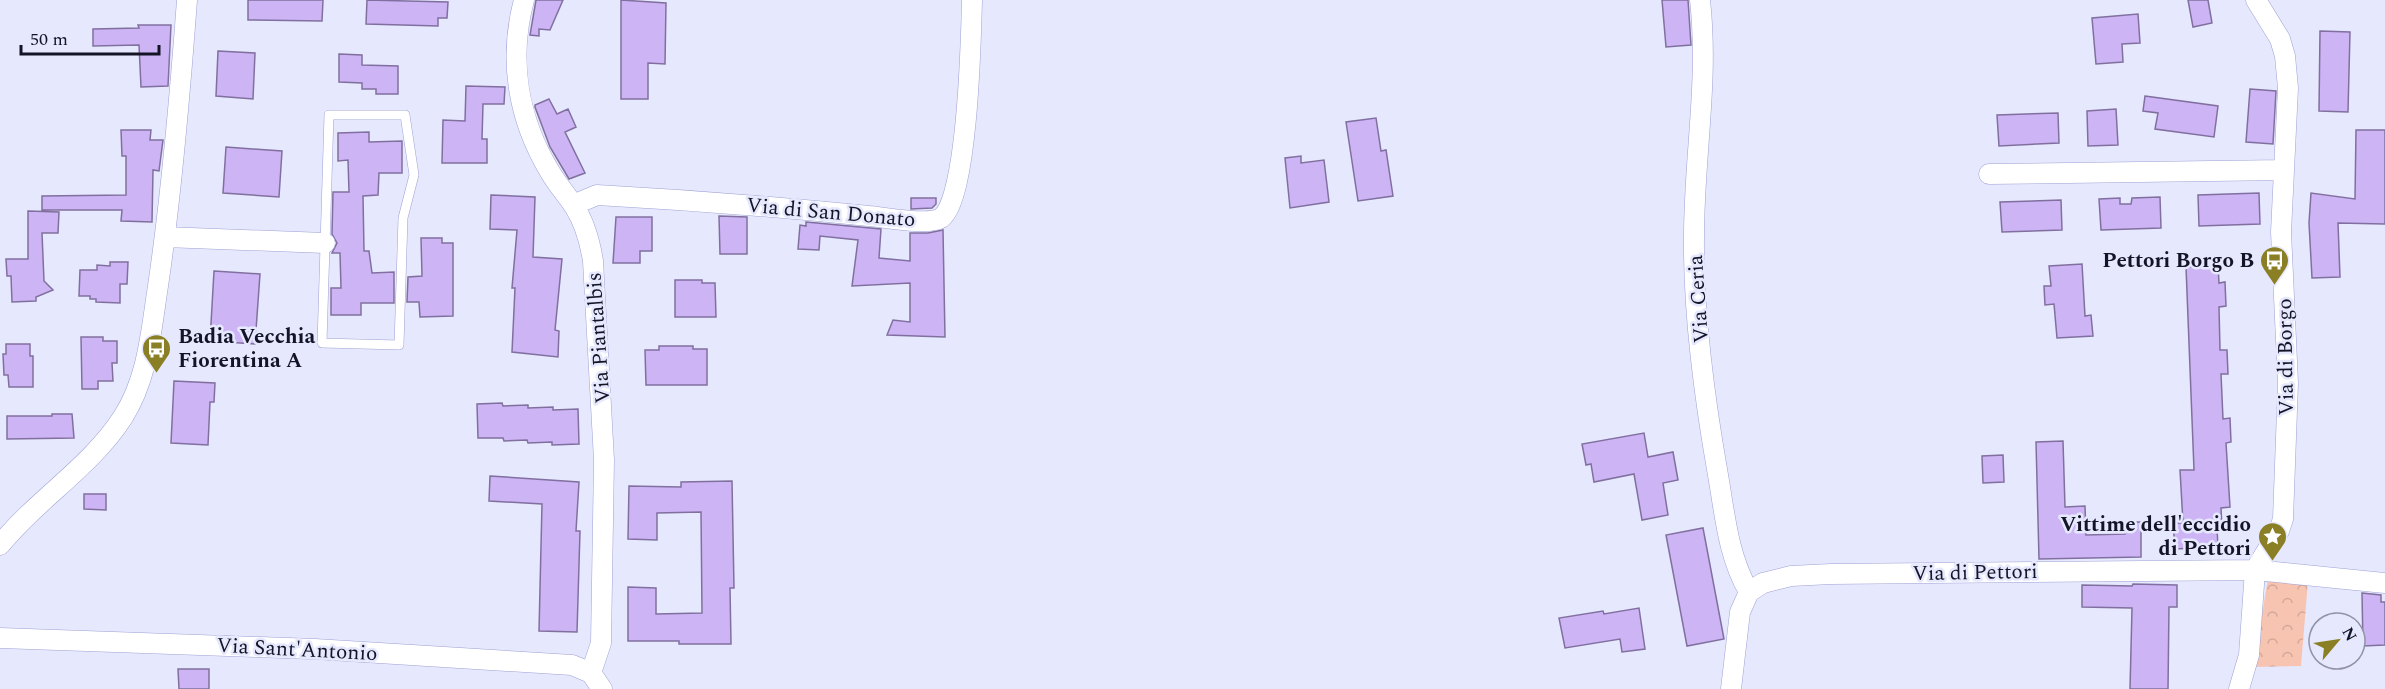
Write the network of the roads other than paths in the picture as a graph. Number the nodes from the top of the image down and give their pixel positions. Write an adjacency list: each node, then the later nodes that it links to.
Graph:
1 (186, 0): 9 (street)
2 (524, 0): 8 (street, Via Piantalbis)
3 (972, 0): 8 (street, Via di San Donato)
4 (1700, 0): 16 (street, Via Ceria)
5 (2256, 0): 6 (street, Via di Borgo)
6 (2284, 170): 7 (street); 11 (street, Via di Borgo)
7 (1989, 174)
8 (573, 205): 18 (street, Via Piantalbis)
9 (165, 237): 10 (street); 12 (street)
10 (325, 243): 10 (lane)
11 (2273, 541): 13 (street, Via di Borgo); 14 (street)
12 (0, 545)
13 (2255, 570): 14 (street, Via di Pettori); 16 (street, Via di Pettori); 21 (street)
14 (2305, 574): 15 (street, Via di Pettori)
15 (2385, 583)
16 (1749, 592): 20 (street)
17 (0, 638): 18 (street, Via Sant'Antonio)
18 (591, 673): 19 (street)
19 (602, 689)
20 (1731, 689)
21 (2239, 689)

